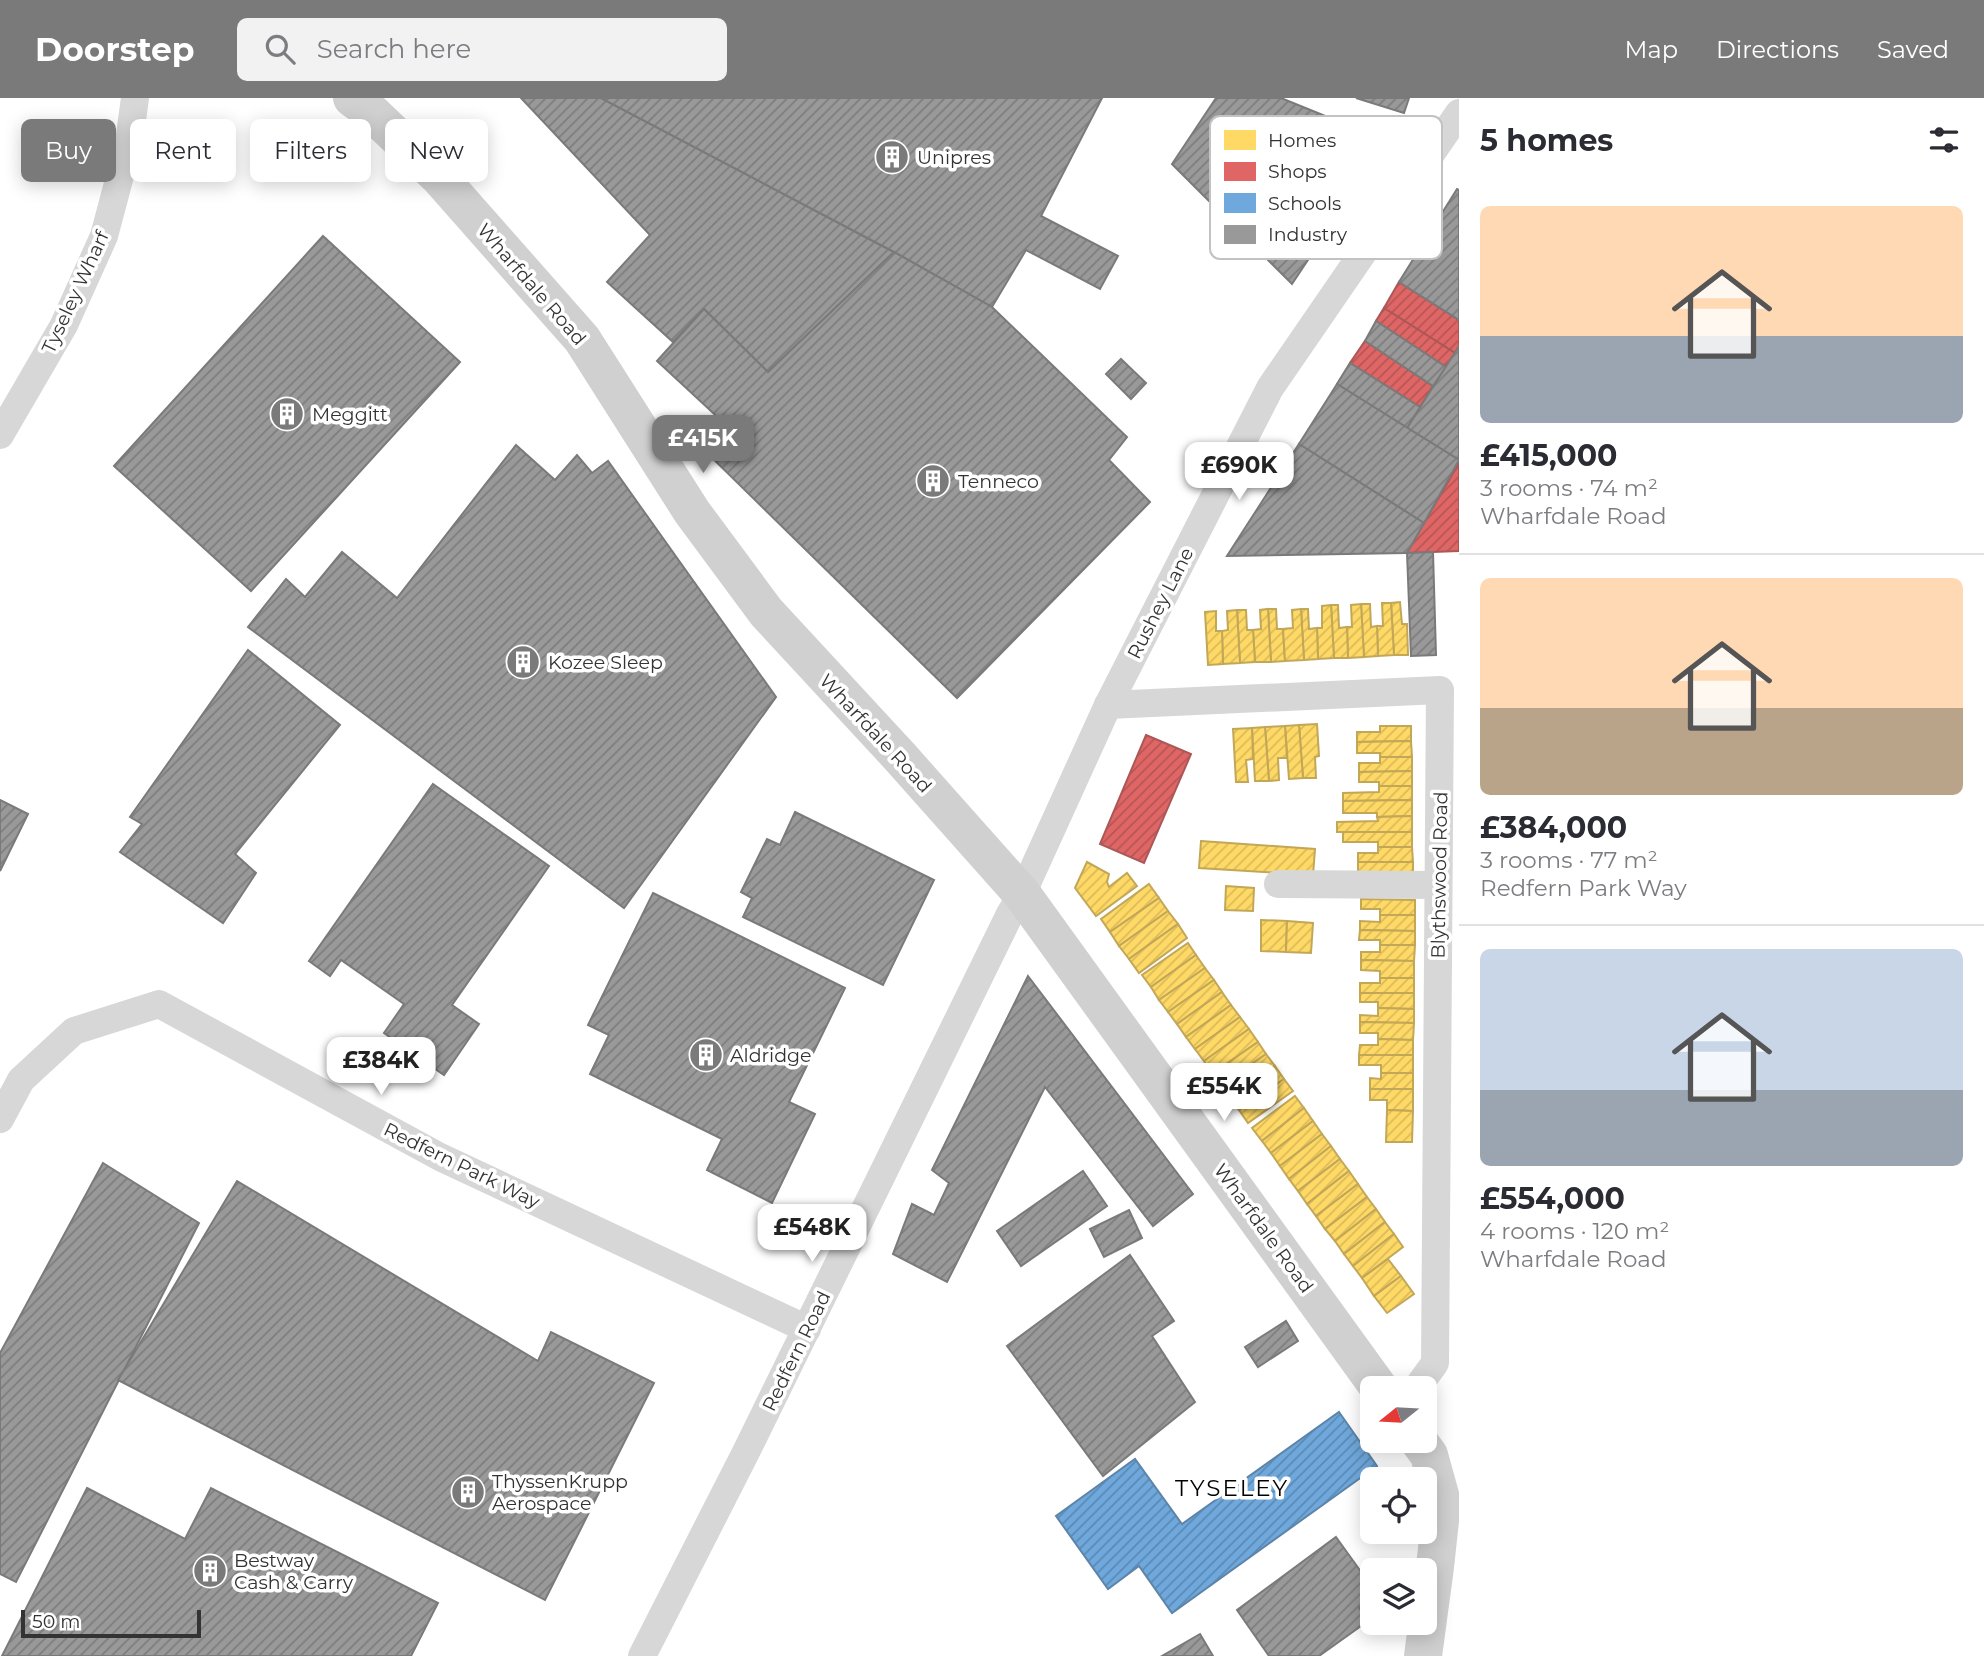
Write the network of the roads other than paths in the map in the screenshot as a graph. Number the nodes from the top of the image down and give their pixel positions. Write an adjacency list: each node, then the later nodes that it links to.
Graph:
1 (135, 98): 6 (street, Tyseley Wharf)
2 (352, 98): 10 (main road, Wharfdale Road)
3 (1459, 113): 4 (street, Rushey Lane)
4 (1442, 138)
5 (1359, 259): 7 (street, Rushey Lane)
6 (0, 435)
7 (1108, 705): 9 (street, Blythswood Road); 10 (street, Rushey Lane)
8 (1278, 884): 9 (street)
9 (1438, 885): 14 (street, Blythswood Road)
10 (1021, 894): 12 (street, Redfern Road); 13 (main road, Wharfdale Road)
11 (0, 1119): 12 (street, Redfern Park Way)
12 (807, 1329): 16 (street, Redfern Road)
13 (1370, 1376)
14 (1425, 1376)
15 (1428, 1453): 17 (main road)
16 (642, 1656)
17 (1423, 1656)

